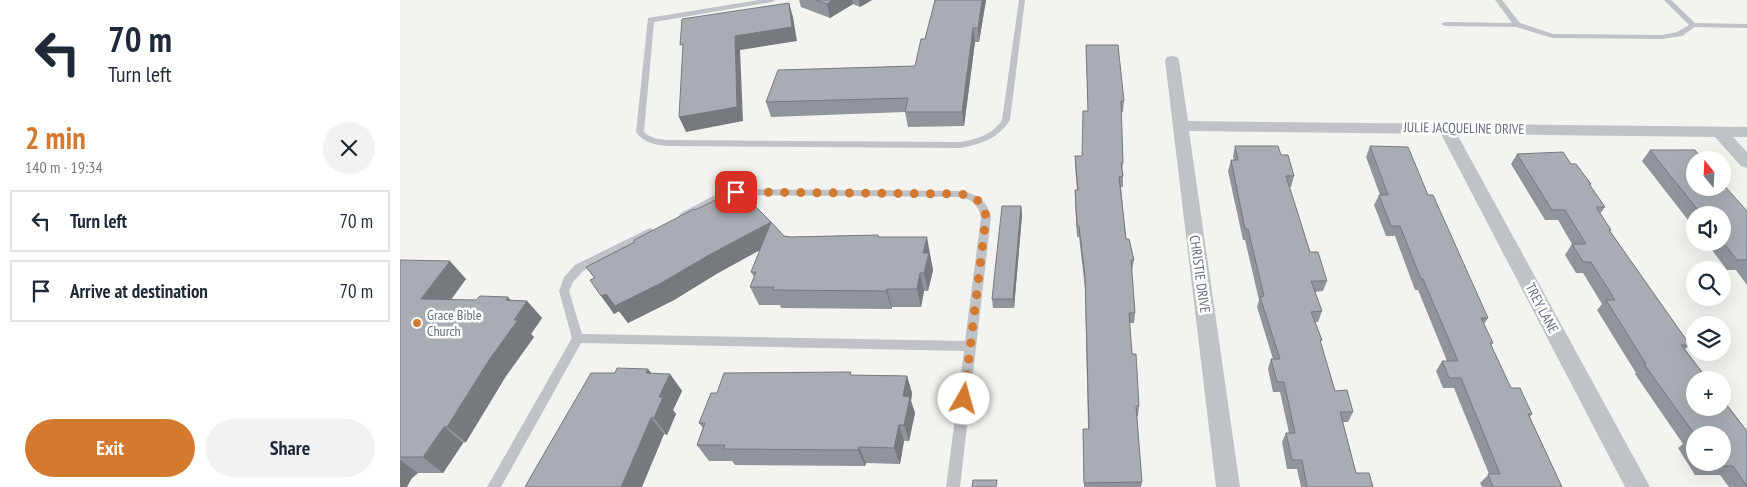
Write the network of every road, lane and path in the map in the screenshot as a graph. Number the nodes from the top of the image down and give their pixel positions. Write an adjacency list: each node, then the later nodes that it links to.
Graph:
1 (772, 0): 2 (lane)
2 (1022, 0)
3 (1498, 0): 6 (lane)
4 (1667, 0): 7 (lane)
5 (1444, 24): 6 (lane)
6 (1517, 25): 7 (lane)
7 (1693, 25): 8 (lane)
8 (1747, 26)
9 (1172, 60): 10 (street, CHRISTIE DRIVE)
10 (1181, 126): 11 (street, JULIE JACQUELINE DRIVE); 19 (street, CHRISTIE DRIVE)
11 (1446, 128): 12 (street, JULIE JACQUELINE DRIVE); 20 (street, TREY LANE)
12 (1719, 131): 13 (street, JULIE JACQUELINE DRIVE); 14 (street)
13 (1747, 132)
14 (1747, 162)
15 (578, 338): 16 (lane); 16 (lane); 17 (lane)
16 (970, 346): 18 (lane)
17 (494, 487)
18 (953, 487)
19 (1228, 487)
20 (1638, 487)

